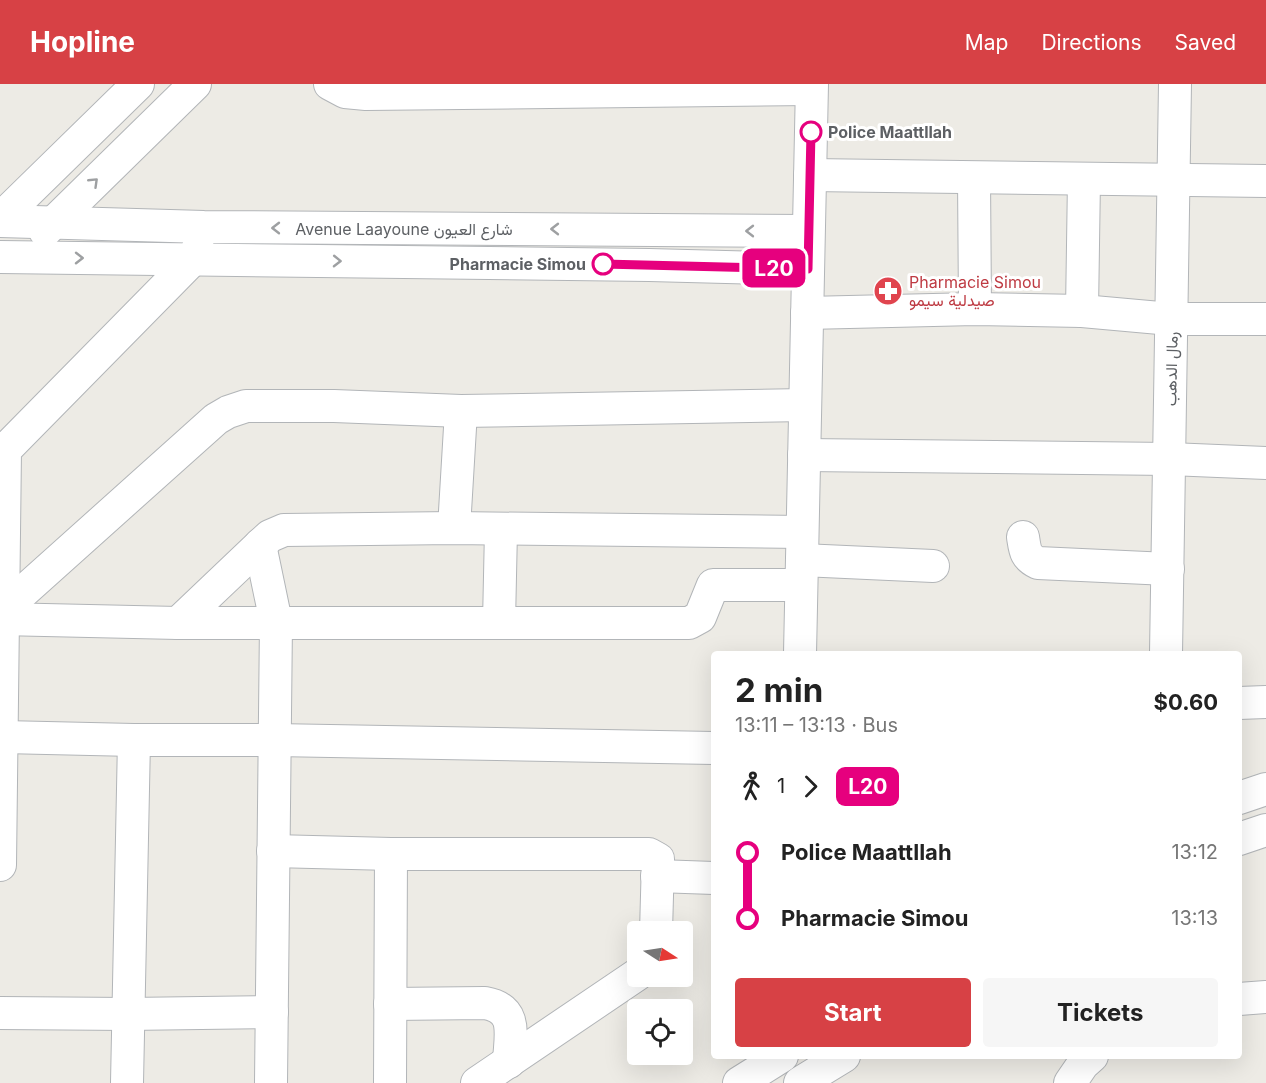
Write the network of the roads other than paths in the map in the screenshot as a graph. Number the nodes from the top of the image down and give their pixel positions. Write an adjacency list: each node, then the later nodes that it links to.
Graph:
1 (138, 84): 12 (street)
2 (195, 84): 13 (street, one-way to 2)
3 (330, 84): 6 (street)
4 (1175, 84): 10 (street, رمال الدهب)
5 (812, 87): 6 (street); 7 (street)
6 (371, 89)
7 (810, 175): 8 (street); 15 (street)
8 (974, 178): 9 (street); 19 (street)
9 (1084, 179): 10 (street); 20 (street)
10 (1173, 180): 11 (street); 22 (street, رمال الدهب)
11 (1266, 181)
12 (0, 220): 13 (street, Avenue Laayoune شارع العيون)
13 (54, 222): 14 (street, Avenue Laayoune شارع العيون); 16 (street)
14 (204, 227): 15 (street, Avenue Laayoune شارع العيون, one-way to 14); 17 (street)
15 (808, 231): 18 (street)
16 (15, 257): 17 (street, Avenue Laayoune شارع العيون, one-way to 17)
17 (194, 258): 18 (street, Avenue Laayoune شارع العيون, one-way to 18); 26 (street)
18 (808, 269): 21 (street)
19 (975, 309): 20 (street); 21 (street)
20 (1082, 311): 22 (street)
21 (807, 313): 24 (street)
22 (1171, 319): 23 (street); 28 (street, رمال الدهب)
23 (1266, 319)
24 (805, 405): 25 (street); 27 (street)
25 (461, 411): 30 (street); 37 (street)
26 (3, 447): 37 (street)
27 (804, 455): 28 (street); 34 (street)
28 (1170, 459): 29 (street); 36 (street, رمال الدهب)
29 (1266, 463)
30 (454, 528): 31 (street); 33 (street)
31 (501, 530): 34 (street); 39 (street)
32 (1023, 537): 36 (street)
33 (260, 545): 38 (street); 40 (street)
34 (802, 559): 35 (street); 39 (street); 41 (street)
35 (933, 566)
36 (1168, 569): 42 (street, رمال الدهب)
37 (3, 616): 40 (street); 45 (street)
38 (276, 622): 39 (street); 40 (street); 47 (street)
39 (499, 622)
40 (178, 624)
41 (800, 651)
42 (1166, 651)
43 (1266, 702): 44 (street)
44 (1242, 703)
45 (3, 737): 46 (street); 54 (street)
46 (134, 740): 47 (street); 66 (street)
47 (275, 740): 48 (street); 53 (street)
48 (711, 748)
49 (1266, 789): 50 (street)
50 (1242, 797)
51 (1266, 831): 52 (street)
52 (1242, 838)
53 (273, 851): 55 (street); 64 (street)
54 (0, 854): 56 (street)
55 (391, 854): 57 (street); 63 (street)
56 (0, 865)
57 (657, 876): 58 (street); 59 (street)
58 (711, 878)
59 (656, 921)
60 (627, 982): 70 (street)
61 (1266, 997): 62 (street)
62 (1242, 999)
63 (390, 1004): 70 (street); 74 (street)
64 (273, 1012): 66 (street); 73 (street)
65 (0, 1013): 66 (street)
66 (128, 1014): 72 (street)
67 (777, 1059): 76 (street)
68 (836, 1059): 71 (street)
69 (1089, 1059): 77 (street)
70 (509, 1062): 75 (street)
71 (799, 1073)
72 (127, 1083)
73 (272, 1083)
74 (390, 1083)
75 (477, 1083)
76 (739, 1083)
77 (1070, 1083)

